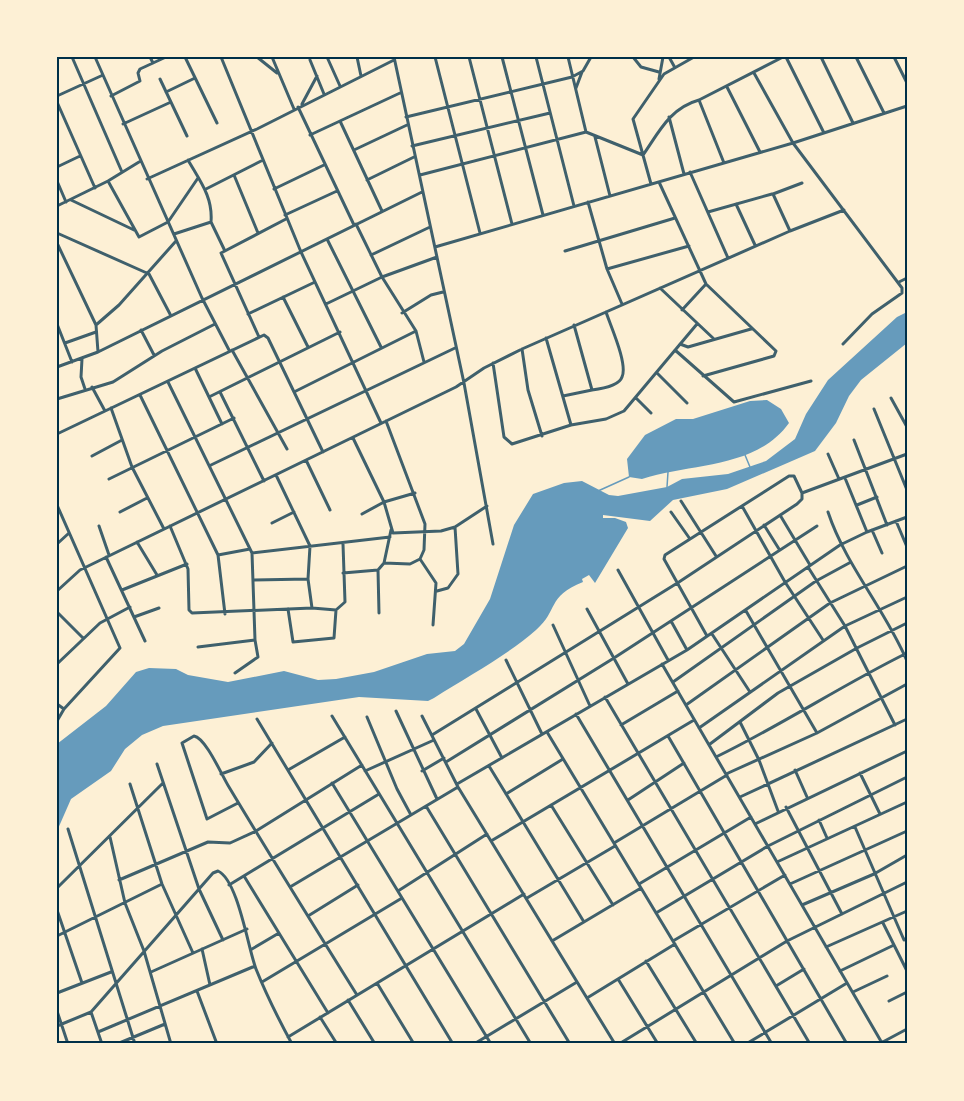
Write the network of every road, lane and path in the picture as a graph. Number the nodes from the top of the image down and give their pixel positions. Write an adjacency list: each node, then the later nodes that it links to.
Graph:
1 (72, 57): 41 (street)
2 (95, 57): 33 (street)
3 (150, 57): 27 (street)
4 (166, 57): 27 (street)
5 (185, 57): 37 (street)
6 (221, 57): 70 (street)
7 (257, 57): 32 (street)
8 (272, 57): 32 (street)
9 (327, 57): 42 (street)
10 (357, 57): 35 (street)
11 (435, 57): 58 (street)
12 (469, 57): 53 (street)
13 (502, 57): 48 (street)
14 (536, 57): 43 (street)
15 (568, 57): 36 (street)
16 (591, 57): 29 (street)
17 (633, 57): 30 (street)
18 (663, 57): 30 (street)
19 (669, 57): 28 (street)
20 (694, 57): 28 (street)
21 (785, 57): 31 (street); 72 (street)
22 (822, 57): 66 (street)
23 (855, 57): 60 (street)
24 (894, 57): 40 (street)
25 (394, 59): 35 (street); 47 (street)
26 (310, 60): 34 (street)
27 (153, 63): 51 (street)
28 (674, 66): 39 (street)
29 (583, 70): 36 (street); 45 (street)
30 (658, 72): 39 (street)
31 (754, 72): 44 (street); 78 (street)
32 (279, 74): 57 (street)
33 (103, 75): 41 (street); 51 (street)
34 (317, 76): 49 (street); 57 (street)
35 (361, 76): 42 (street)
36 (572, 77): 43 (street); 45 (street)
37 (195, 78): 46 (street); 65 (street)
38 (160, 79): 46 (street)
39 (659, 79): 85 (street)
40 (907, 83)
41 (83, 84): 50 (street); 94 (street)
42 (340, 86): 49 (street)
43 (543, 86): 48 (street); 59 (street)
44 (727, 87): 52 (street); 82 (street)
45 (576, 88): 71 (street)
46 (166, 92): 55 (street)
47 (400, 93): 61 (street); 64 (street)
48 (511, 93): 53 (street); 63 (street)
49 (324, 94): 57 (street)
50 (57, 96)
51 (111, 96): 67 (street)
52 (699, 100): 62 (street); 90 (street)
53 (480, 101): 58 (street); 69 (street)
54 (57, 102): 83 (street)
55 (171, 102): 67 (street); 74 (street)
56 (907, 106): 60 (street)
57 (298, 107): 70 (street); 73 (street)
58 (448, 108): 61 (street); 75 (street)
59 (550, 113): 63 (street); 77 (street)
60 (884, 114): 66 (street)
61 (406, 117): 68 (street)
62 (669, 117): 85 (street); 96 (street)
63 (519, 120): 69 (street); 80 (street)
64 (340, 121): 73 (street); 81 (street)
65 (217, 123)
66 (854, 123): 72 (street)
67 (123, 124): 89 (street)
68 (407, 125): 79 (street); 81 (street)
69 (487, 128): 75 (street); 84 (street)
70 (250, 131): 87 (street); 88 (street)
71 (586, 132): 76 (street); 77 (street)
72 (824, 133): 78 (street)
73 (310, 135): 92 (street)
74 (187, 136)
75 (455, 136): 79 (street); 91 (street)
76 (595, 136): 85 (street); 113 (street)
77 (557, 140): 80 (street); 118 (street)
78 (793, 143): 82 (street); 119 (street)
79 (412, 146): 86 (street)
80 (526, 148): 84 (street); 122 (street)
81 (354, 150): 101 (street)
82 (760, 152): 90 (street)
83 (81, 156): 93 (street); 107 (street)
84 (494, 156): 91 (street); 127 (street)
85 (643, 156): 106 (street)
86 (414, 157): 98 (street); 101 (street)
87 (188, 160): 99 (street); 100 (street)
88 (263, 160): 97 (street); 109 (street)
89 (139, 162): 94 (street); 100 (street)
90 (724, 163): 95 (street)
91 (462, 164): 98 (street); 135 (street)
92 (324, 165): 109 (street); 110 (street)
93 (57, 167)
94 (123, 172): 103 (street)
95 (690, 172): 96 (street); 121 (street)
96 (684, 174): 104 (street)
97 (234, 175): 108 (street); 133 (street)
98 (419, 175): 111 (street)
99 (198, 178): 108 (street); 125 (street)
100 (147, 179): 125 (street)
101 (367, 180): 120 (street)
102 (57, 181): 114 (street)
103 (108, 181): 107 (street); 130 (street)
104 (659, 182): 106 (street); 124 (street)
105 (802, 183): 112 (street)
106 (651, 184): 113 (street)
107 (95, 188): 114 (street)
108 (206, 189): 126 (street)
109 (274, 189): 123 (street)
110 (337, 191): 123 (street); 128 (street)
111 (422, 192): 120 (street); 129 (street)
112 (773, 194): 116 (street); 131 (street)
113 (610, 196): 115 (street)
114 (68, 201): 117 (street); 130 (street)
115 (588, 202): 118 (street); 138 (street)
116 (736, 204): 121 (street); 140 (street)
117 (57, 206)
118 (574, 206): 122 (street)
119 (844, 210): 131 (street); 155 (street)
120 (382, 211): 128 (street)
121 (708, 212): 148 (street)
122 (543, 215): 127 (street)
123 (286, 217): 133 (street); 145 (street)
124 (675, 218): 138 (street); 141 (street)
125 (168, 222): 130 (street); 134 (street)
126 (211, 222): 134 (street); 143 (street)
127 (512, 224): 135 (street)
128 (355, 225): 136 (street); 146 (street)
129 (430, 226): 142 (street); 146 (street)
130 (134, 230)
131 (790, 231): 140 (street)
132 (57, 233): 151 (street)
133 (258, 233): 143 (street)
134 (174, 234): 137 (street)
135 (480, 234): 142 (street)
136 (327, 239): 145 (street); 159 (street)
137 (176, 241): 151 (street); 162 (street)
138 (598, 241): 144 (street); 149 (street)
139 (57, 243): 174 (street)
140 (755, 245): 148 (street)
141 (689, 246): 149 (street); 150 (street)
142 (435, 247): 147 (street)
143 (224, 249): 156 (street)
144 (565, 250)
145 (301, 252): 154 (street); 156 (street)
146 (371, 255): 152 (street)
147 (437, 257): 152 (street); 160 (street)
148 (728, 258): 150 (street)
149 (607, 269): 164 (street)
150 (699, 272): 157 (street); 158 (street)
151 (148, 274): 168 (street); 174 (street)
152 (382, 277): 159 (street); 167 (street)
153 (907, 278): 155 (street)
154 (315, 282): 161 (street); 163 (street)
155 (899, 282): 185 (street)
156 (234, 283): 162 (street); 169 (street)
157 (706, 284): 165 (street); 175 (street)
158 (660, 288): 164 (street); 165 (street)
159 (353, 290): 163 (street); 187 (street)
160 (443, 292): 167 (street); 188 (street)
161 (283, 297): 169 (street); 186 (street)
162 (201, 298): 168 (street); 171 (street)
163 (326, 304): 179 (street)
164 (622, 304): 166 (street)
165 (682, 310): 172 (street)
166 (605, 312): 173 (street); 211 (street)
167 (402, 313): 177 (street)
168 (170, 314): 176 (street)
169 (248, 314): 180 (street)
170 (57, 324): 183 (street)
171 (215, 324): 190 (street); 193 (street)
172 (697, 324): 182 (street); 184 (street)
173 (574, 325): 181 (street); 211 (street)
174 (96, 326): 178 (street)
175 (751, 329): 182 (street); 203 (street)
176 (141, 330): 192 (street); 193 (street)
177 (416, 331): 187 (street); 197 (street)
178 (96, 332): 183 (street); 192 (street)
179 (340, 332): 186 (street); 195 (street)
180 (259, 337): 190 (street); 198 (street)
181 (546, 338): 189 (street); 215 (street)
182 (714, 339): 184 (street)
183 (65, 343): 196 (street)
184 (681, 344): 191 (street)
185 (843, 344)
186 (308, 347): 198 (street)
187 (381, 348): 195 (street)
188 (455, 348): 197 (street); 207 (street)
189 (522, 349): 199 (street); 234 (street)
190 (231, 350): 201 (street); 204 (street)
191 (675, 350): 202 (street); 203 (street)
192 (98, 352): 194 (street)
193 (154, 356): 208 (street)
194 (82, 358): 196 (street); 209 (street)
195 (353, 361): 210 (street); 213 (street)
196 (72, 362): 200 (street)
197 (424, 362): 210 (street)
198 (279, 363): 204 (street); 213 (street)
199 (493, 363): 207 (street); 234 (street)
200 (57, 367)
201 (195, 368): 206 (street); 216 (street)
202 (657, 374): 217 (street); 220 (street)
203 (703, 376): 205 (street)
204 (248, 377): 212 (street); 232 (street)
205 (811, 381)
206 (168, 382): 214 (street); 235 (street)
207 (464, 383): 227 (street); 266 (street)
208 (92, 387): 209 (street); 223 (street)
209 (86, 389): 219 (street)
210 (366, 390): 226 (street); 229 (street)
211 (592, 390): 215 (street)
212 (220, 392): 216 (street); 225 (street)
213 (293, 392): 226 (street)
214 (140, 395): 221 (street); 241 (street)
215 (563, 396): 230 (street)
216 (209, 397): 228 (street)
217 (636, 398): 224 (street); 230 (street)
218 (891, 398): 231 (street)
219 (57, 399)
220 (687, 403)
221 (111, 408): 223 (street); 237 (street)
222 (874, 409): 246 (street)
223 (105, 411): 233 (street)
224 (651, 413)
225 (234, 418): 228 (street); 239 (street)
226 (307, 419): 232 (street); 242 (street)
227 (386, 421): 229 (street); 257 (street)
228 (222, 424): 235 (street)
229 (381, 424): 236 (street)
230 (571, 425): 234 (street)
231 (907, 427)
232 (277, 433): 239 (street); 240 (street)
233 (57, 434)
234 (542, 436)
235 (197, 438): 241 (street); 248 (street)
236 (352, 438): 242 (street); 263 (street)
237 (122, 440): 245 (street); 249 (street)
238 (854, 440): 250 (street)
239 (249, 447): 248 (street); 255 (street)
240 (287, 449)
241 (169, 452): 249 (street); 273 (street)
242 (323, 452): 247 (street)
243 (828, 454): 254 (street)
244 (907, 454): 246 (street)
245 (92, 456)
246 (894, 459): 250 (street); 256 (street)
247 (306, 460): 251 (street); 268 (street)
248 (210, 466): 261 (street)
249 (132, 467): 253 (street); 260 (street)
250 (866, 469): 252 (street); 259 (street)
251 (276, 475): 255 (street); 269 (street)
252 (845, 477): 254 (street); 265 (street)
253 (109, 479)
254 (839, 479): 258 (street)
255 (264, 481): 261 (street)
256 (907, 488)
257 (415, 493): 263 (street); 289 (street)
258 (802, 493): 267 (street); 275 (street)
259 (877, 497): 265 (street); 280 (street)
260 (147, 498): 272 (street); 285 (street)
261 (226, 499): 273 (street); 303 (street)
262 (681, 501): 290 (street)
263 (384, 502): 274 (street); 286 (street)
264 (57, 505): 291 (street)
265 (856, 505): 288 (street)
266 (487, 506): 284 (street); 298 (street)
267 (742, 506): 287 (street); 290 (street)
268 (330, 510)
269 (294, 512): 278 (street); 300 (street)
270 (671, 512): 293 (street)
271 (828, 512): 299 (street)
272 (120, 513)
273 (198, 513): 282 (street); 305 (street)
274 (362, 514)
275 (780, 515): 279 (street); 294 (street)
276 (907, 518): 277 (street)
277 (896, 521): 280 (street); 301 (street)
278 (272, 522)
279 (764, 525): 287 (street); 302 (street)
280 (887, 525): 288 (street)
281 (99, 526): 307 (street)
282 (170, 526): 285 (street); 312 (street)
283 (817, 526): 294 (street)
284 (455, 527): 289 (street); 328 (street)
285 (164, 529): 295 (street)
286 (391, 530): 289 (street); 292 (street)
287 (754, 530): 306 (street); 308 (street)
288 (869, 531): 299 (street); 304 (street)
289 (426, 532): 309 (street)
290 (702, 532): 293 (street); 308 (street)
291 (69, 533): 297 (street); 315 (street)
292 (390, 537): 296 (street); 311 (street)
293 (690, 539): 323 (street)
294 (795, 540): 302 (street); 313 (street)
295 (137, 542): 307 (street); 319 (street)
296 (343, 543): 300 (street); 318 (street)
297 (57, 544)
298 (493, 544)
299 (840, 545): 310 (street); 313 (street)
300 (310, 546): 303 (street); 320 (street)
301 (907, 547)
302 (779, 549): 306 (street)
303 (251, 551): 305 (street); 321 (street)
304 (882, 553)
305 (218, 555): 345 (street)
306 (769, 555): 324 (street); 336 (street)
307 (108, 556): 315 (street); 326 (street)
308 (716, 556): 323 (street)
309 (420, 559): 311 (street); 328 (street)
310 (851, 562): 322 (street); 325 (street)
311 (384, 563): 316 (street)
312 (187, 564): 319 (street); 345 (street)
313 (808, 566): 322 (street); 324 (street)
314 (907, 566): 325 (street)
315 (84, 568): 327 (street); 348 (street)
316 (378, 570): 318 (street); 344 (street)
317 (618, 570): 333 (street)
318 (343, 573): 340 (street)
319 (157, 574): 326 (street)
320 (308, 579): 321 (street); 335 (street)
321 (254, 580): 343 (street)
322 (816, 581): 329 (street); 331 (street)
323 (679, 582): 333 (street); 336 (street)
324 (785, 582): 329 (street); 341 (street)
325 (866, 586): 331 (street); 337 (street)
326 (121, 590): 332 (street)
327 (57, 591)
328 (438, 591): 351 (street)
329 (794, 596): 347 (street); 353 (street)
330 (907, 597): 337 (street)
331 (830, 603): 347 (street); 354 (street)
332 (130, 607): 346 (street); 348 (street)
333 (639, 607): 356 (street); 357 (street)
334 (159, 608): 346 (street)
335 (312, 608): 338 (street); 340 (street)
336 (692, 608): 349 (street); 359 (street)
337 (880, 608): 354 (street); 355 (street)
338 (288, 609): 340 (street); 343 (street)
339 (587, 609): 356 (street)
340 (336, 610)
341 (746, 611): 353 (street); 358 (street)
342 (57, 612): 360 (street)
343 (254, 612): 345 (street); 361 (street)
344 (379, 613)
345 (225, 614)
346 (134, 617): 363 (street)
347 (809, 618): 362 (street); 366 (street)
348 (107, 619): 360 (street); 395 (street)
349 (671, 621): 357 (street); 368 (street)
350 (907, 623): 355 (street)
351 (433, 625)
352 (553, 625): 369 (street)
353 (754, 626): 365 (street); 366 (street)
354 (845, 626): 362 (street); 367 (street)
355 (891, 630): 367 (street); 370 (street)
356 (600, 631): 369 (street); 372 (street)
357 (653, 633): 372 (street); 374 (street)
358 (712, 633): 359 (street); 365 (street)
359 (707, 636): 368 (street)
360 (83, 638): 376 (street)
361 (255, 640): 364 (street); 380 (street)
362 (823, 640): 378 (street)
363 (145, 641)
364 (198, 647)
365 (721, 648): 379 (street); 384 (street)
366 (769, 648): 378 (street); 379 (street)
367 (856, 648): 381 (street); 387 (street)
368 (687, 650): 374 (street)
369 (566, 652): 382 (street); 383 (street)
370 (906, 653): 375 (street); 381 (street)
371 (57, 657): 376 (street)
372 (614, 658): 382 (street); 385 (street)
373 (506, 660): 383 (street)
374 (668, 660): 377 (street)
375 (907, 661)
376 (59, 662)
377 (662, 664): 384 (street); 385 (street)
378 (782, 670): 387 (street); 389 (street)
379 (735, 671): 389 (street); 393 (street)
380 (235, 673)
381 (869, 674): 391 (street); 397 (street)
382 (577, 681): 394 (street); 398 (street)
383 (516, 682): 396 (street); 398 (street)
384 (673, 682): 388 (street)
385 (628, 684): 390 (street)
386 (907, 684): 391 (street)
387 (791, 686): 397 (street); 408 (street)
388 (678, 691): 393 (street); 409 (street)
389 (750, 692): 411 (street)
390 (605, 697): 394 (street); 409 (street)
391 (881, 699): 410 (street); 413 (street)
392 (57, 704): 395 (street)
393 (686, 705): 406 (street)
394 (590, 706): 400 (street)
395 (64, 709): 407 (street)
396 (476, 709): 414 (street); 415 (street)
397 (805, 709): 413 (street); 419 (street)
398 (529, 710): 412 (street); 415 (street)
399 (396, 711): 422 (street)
400 (576, 714): 412 (street); 436 (street)
401 (332, 716): 417 (street)
402 (422, 716): 414 (street)
403 (367, 717): 430 (street)
404 (257, 719): 420 (street)
405 (907, 719): 410 (street)
406 (694, 720): 411 (street); 416 (street)
407 (57, 721)
408 (740, 722): 419 (street); 421 (street)
409 (621, 725): 424 (street)
410 (895, 725): 437 (street)
411 (699, 728): 421 (street)
412 (544, 733): 426 (street); 427 (street)
413 (817, 733): 429 (street)
414 (432, 735): 418 (street)
415 (490, 735): 426 (street); 428 (street)
416 (668, 736): 424 (street); 432 (street)
417 (345, 737): 433 (street); 435 (street)
418 (434, 740): 422 (street); 428 (street)
419 (749, 741): 425 (street); 429 (street)
420 (272, 743): 435 (street); 441 (street)
421 (709, 744): 425 (street)
422 (413, 749): 430 (street); 439 (street)
423 (907, 751): 440 (street)
424 (638, 753): 436 (street); 444 (street)
425 (716, 757): 442 (street)
426 (502, 758): 434 (street)
427 (563, 759): 450 (street); 453 (street)
428 (445, 760): 439 (street); 449 (street)
429 (759, 760): 442 (street); 447 (street)
430 (385, 762): 438 (street); 470 (street)
431 (157, 764): 445 (street)
432 (684, 764): 444 (street); 451 (street)
433 (362, 765): 438 (street); 446 (street)
434 (489, 766): 449 (street); 453 (street)
435 (288, 770): 458 (street)
436 (609, 770): 450 (street); 459 (street)
437 (795, 770): 447 (street); 456 (street)
438 (365, 771): 452 (street)
439 (422, 771): 457 (street)
440 (860, 773): 454 (street); 456 (street)
441 (221, 774): 461 (street); 461 (street)
442 (726, 775): 451 (street); 455 (street)
443 (907, 777): 454 (street)
444 (657, 782): 459 (street); 465 (street)
445 (163, 783): 466 (street); 493 (street)
446 (332, 783): 458 (street); 468 (street)
447 (768, 783): 455 (street); 467 (street)
448 (130, 784): 466 (street)
449 (458, 786): 457 (street); 484 (street)
450 (580, 788): 462 (street); 489 (street)
451 (700, 792): 465 (street); 483 (street)
452 (379, 794): 468 (street); 474 (street)
453 (506, 794): 473 (street)
454 (870, 795): 469 (street); 472 (street)
455 (739, 797): 471 (street)
456 (807, 797): 464 (street)
457 (437, 799): 463 (street)
458 (306, 800): 478 (street); 480 (street)
459 (627, 800): 476 (street)
460 (907, 802): 469 (street)
461 (238, 803): 480 (street)
462 (551, 805): 473 (street); 501 (street)
463 (426, 806): 470 (street); 495 (street)
464 (786, 807): 467 (street); 481 (street)
465 (671, 809): 476 (street); 494 (street)
466 (138, 810): 485 (street); 502 (street)
467 (778, 811): 475 (street)
468 (350, 812): 478 (street); 487 (street)
469 (880, 814): 477 (street)
470 (411, 815): 474 (street)
471 (751, 817): 475 (street); 483 (street)
472 (819, 820): 481 (street); 486 (street)
473 (523, 822): 488 (street); 512 (street)
474 (397, 823): 487 (street); 506 (street)
475 (755, 824): 490 (street)
476 (642, 826): 489 (street); 504 (street)
477 (855, 827): 486 (street); 492 (street)
478 (323, 828): 497 (street); 498 (street)
479 (68, 830): 503 (street)
480 (255, 831): 493 (street); 498 (street)
481 (798, 831): 490 (street); 491 (street)
482 (907, 831): 492 (street)
483 (724, 833): 494 (street); 499 (street)
484 (487, 834): 488 (street); 495 (street)
485 (110, 837): 503 (street); 511 (street)
486 (828, 838): 491 (street)
487 (367, 841): 497 (street); 522 (street)
488 (491, 841): 526 (street)
489 (615, 844): 501 (street); 518 (street)
490 (768, 846): 499 (street); 500 (street)
491 (808, 847): 500 (street); 505 (street)
492 (864, 849): 505 (street); 507 (street)
493 (184, 850): 502 (street); 521 (street)
494 (696, 850): 504 (street); 510 (street)
495 (455, 855): 506 (street); 537 (street)
496 (907, 855): 507 (street)
497 (340, 857): 517 (street); 519 (street)
498 (273, 859): 509 (street); 519 (street)
499 (741, 862): 510 (street); 523 (street)
500 (777, 862): 508 (street)
501 (587, 863): 512 (street); 530 (street)
502 (155, 864): 511 (street); 514 (street)
503 (79, 867): 520 (street); 541 (street)
504 (667, 867): 518 (street); 527 (street)
505 (820, 870): 515 (street); 524 (street)
506 (427, 873): 522 (street); 548 (street)
507 (874, 874): 524 (street); 525 (street)
508 (785, 875): 515 (street); 523 (street)
509 (244, 876): 516 (street); 550 (street)
510 (713, 879): 527 (street); 532 (street)
511 (119, 880): 529 (street)
512 (558, 880): 526 (street); 543 (street)
513 (907, 882): 525 (street)
514 (162, 884): 529 (street); 539 (street)
515 (790, 884): 531 (street)
516 (229, 885): 521 (street); 547 (street)
517 (358, 885): 536 (street); 540 (street)
518 (640, 886): 530 (street); 535 (street)
519 (290, 887): 540 (street)
520 (57, 888)
521 (199, 889): 539 (street); 553 (street)
522 (398, 891): 528 (street)
523 (758, 891): 532 (street); 555 (street)
524 (831, 892): 531 (street); 538 (street)
525 (883, 894): 538 (street); 542 (street)
526 (525, 896): 537 (street); 554 (street)
527 (684, 896): 535 (street); 545 (street)
528 (402, 898): 536 (street); 562 (street)
529 (125, 903): 541 (street); 563 (street)
530 (613, 905): 543 (street)
531 (802, 905): 546 (street)
532 (730, 908): 545 (street); 565 (street)
533 (57, 910): 549 (street)
534 (907, 911): 542 (street)
535 (656, 913): 556 (street)
536 (375, 914): 557 (street); 569 (street)
537 (491, 914): 548 (street); 596 (street)
538 (842, 914): 546 (street)
539 (176, 915): 563 (street); 564 (street)
540 (308, 916): 557 (street)
541 (95, 917): 549 (street); 573 (street)
542 (893, 918): 544 (street); 552 (street)
543 (584, 922): 554 (street)
544 (883, 923): 558 (street); 559 (street)
545 (701, 925): 556 (street); 575 (street)
546 (816, 928): 555 (street); 559 (street)
547 (247, 929): 553 (street); 561 (street)
548 (463, 931): 562 (street); 604 (street)
549 (65, 932): 551 (street); 580 (street)
550 (279, 933): 561 (street); 566 (street)
551 (57, 936)
552 (907, 938)
553 (223, 940): 560 (street)
554 (552, 941): 579 (street)
555 (788, 942): 565 (street); 570 (street)
556 (674, 943): 567 (street); 587 (street)
557 (325, 944): 566 (street); 591 (street)
558 (894, 945): 571 (street); 572 (street)
559 (826, 947): 571 (street)
560 (202, 949): 564 (street); 584 (street)
561 (251, 949): 568 (street)
562 (433, 949): 569 (street); 612 (street)
563 (144, 951): 574 (street); 583 (street)
564 (194, 953): 574 (street)
565 (760, 958): 575 (street); 585 (street)
566 (296, 961): 578 (street); 601 (street)
567 (646, 961): 577 (street); 598 (street)
568 (255, 966): 578 (street); 584 (street)
569 (406, 966): 581 (street); 626 (street)
570 (804, 969): 585 (street); 593 (street)
571 (840, 971): 582 (street)
572 (907, 971)
573 (112, 972): 580 (street); 583 (street)
574 (151, 972): 597 (street)
575 (731, 975): 587 (street); 611 (street)
576 (887, 976): 588 (street)
577 (618, 979): 592 (street); 608 (street)
578 (262, 982): 614 (street)
579 (577, 982): 592 (street); 596 (street)
580 (82, 983): 590 (street)
581 (377, 983): 591 (street); 625 (street)
582 (847, 983): 588 (street); 593 (street)
583 (116, 984): 600 (street); 605 (street)
584 (210, 985): 586 (street)
585 (776, 986): 602 (street)
586 (197, 991): 597 (street); 621 (street)
587 (704, 992): 598 (street); 634 (street)
588 (853, 992): 615 (street)
589 (907, 992): 595 (street)
590 (57, 993)
591 (357, 995): 594 (street)
592 (587, 998): 631 (street)
593 (821, 999): 602 (street); 638 (street)
594 (348, 1000): 601 (street); 624 (street)
595 (889, 1001)
596 (544, 1002): 604 (street); 630 (street)
597 (160, 1006): 605 (street); 606 (street)
598 (676, 1009): 608 (street); 633 (street)
599 (57, 1011): 607 (street)
600 (91, 1012): 607 (street); 610 (street)
601 (328, 1013): 603 (street)
602 (793, 1015): 611 (street); 637 (street)
603 (320, 1017): 614 (street); 623 (street)
604 (516, 1019): 612 (street); 629 (street)
605 (128, 1020): 610 (street); 613 (street)
606 (165, 1024): 613 (street); 620 (street)
607 (59, 1025): 616 (street)
608 (647, 1027): 631 (street); 632 (street)
609 (907, 1029): 615 (street)
610 (98, 1032): 617 (street)
611 (765, 1032): 635 (street); 636 (street)
612 (487, 1036): 627 (street); 628 (street)
613 (133, 1037): 618 (street); 619 (street)
614 (288, 1037): 622 (street)
615 (883, 1043)
616 (68, 1044)
617 (102, 1044)
618 (117, 1044)
619 (135, 1044)
620 (171, 1044)
621 (217, 1044)
622 (292, 1044)
623 (337, 1044)
624 (375, 1044)
625 (414, 1044)
626 (453, 1044)
627 (474, 1044)
628 (492, 1044)
629 (531, 1044)
630 (570, 1044)
631 (617, 1044)
632 (658, 1044)
633 (697, 1044)
634 (735, 1044)
635 (746, 1044)
636 (772, 1044)
637 (810, 1044)
638 (847, 1044)

